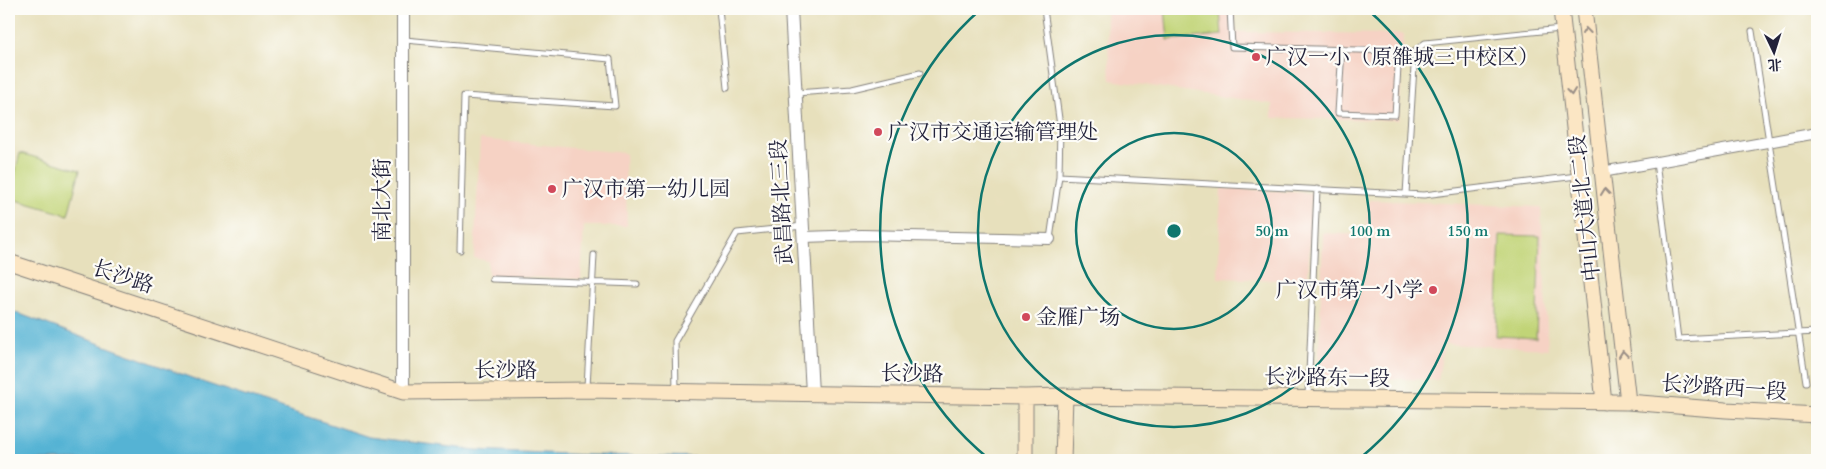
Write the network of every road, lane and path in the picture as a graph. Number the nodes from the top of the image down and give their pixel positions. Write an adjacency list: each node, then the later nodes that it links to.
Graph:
1 (403, 9): 10 (street, 南北大街)
2 (719, 9): 13 (lane)
3 (791, 9): 14 (street, 武昌路北三段)
4 (1044, 9): 20 (lane)
5 (1230, 9): 11 (lane)
6 (1561, 9): 8 (main road, 中山大道北二段)
7 (1584, 9): 18 (main road, 中山大道北二段, one-way to 7)
8 (1564, 29): 19 (main road, 中山大道北二段, one-way to 19); 22 (lane)
9 (1752, 31): 16 (lane)
10 (402, 40): 25 (lane); 36 (street, 南北大街)
11 (1342, 49): 11 (lane)
12 (920, 73): 14 (lane)
13 (727, 88)
14 (796, 93): 23 (street, 武昌路北三段)
15 (1817, 133): 16 (street)
16 (1769, 141): 17 (street); 32 (lane)
17 (1656, 162): 18 (street); 32 (lane)
18 (1602, 172): 42 (main road, 中山大道北二段, one-way to 18)
19 (1580, 175): 22 (lane); 41 (main road, 中山大道北二段)
20 (1059, 176): 21 (lane); 24 (lane)
21 (1317, 189): 22 (lane); 40 (lane)
22 (1406, 194)
23 (803, 231): 24 (street); 35 (lane); 37 (street, 武昌路北三段)
24 (1050, 239)
25 (460, 250)
26 (594, 255): 29 (lane)
27 (9, 262): 36 (main road, 长沙路)
28 (492, 279): 29 (lane)
29 (593, 283): 30 (lane); 34 (lane)
30 (636, 284)
31 (1817, 332): 32 (lane)
32 (1798, 333): 33 (lane)
33 (1806, 382)
34 (587, 390): 35 (main road, 长沙路); 36 (main road, 长沙路)
35 (676, 391): 37 (main road, 长沙路)
36 (403, 392)
37 (812, 393): 39 (main road, 长沙路)
38 (1065, 396): 39 (main road, 长沙路东一段); 40 (main road, 长沙路东一段); 45 (main road)
39 (1025, 397): 44 (main road)
40 (1308, 399): 41 (main road, 长沙路东一段)
41 (1604, 402): 42 (main road, 长沙路东一段)
42 (1628, 402): 43 (main road, 长沙路西一段)
43 (1817, 415)
44 (1025, 460)
45 (1063, 460)

